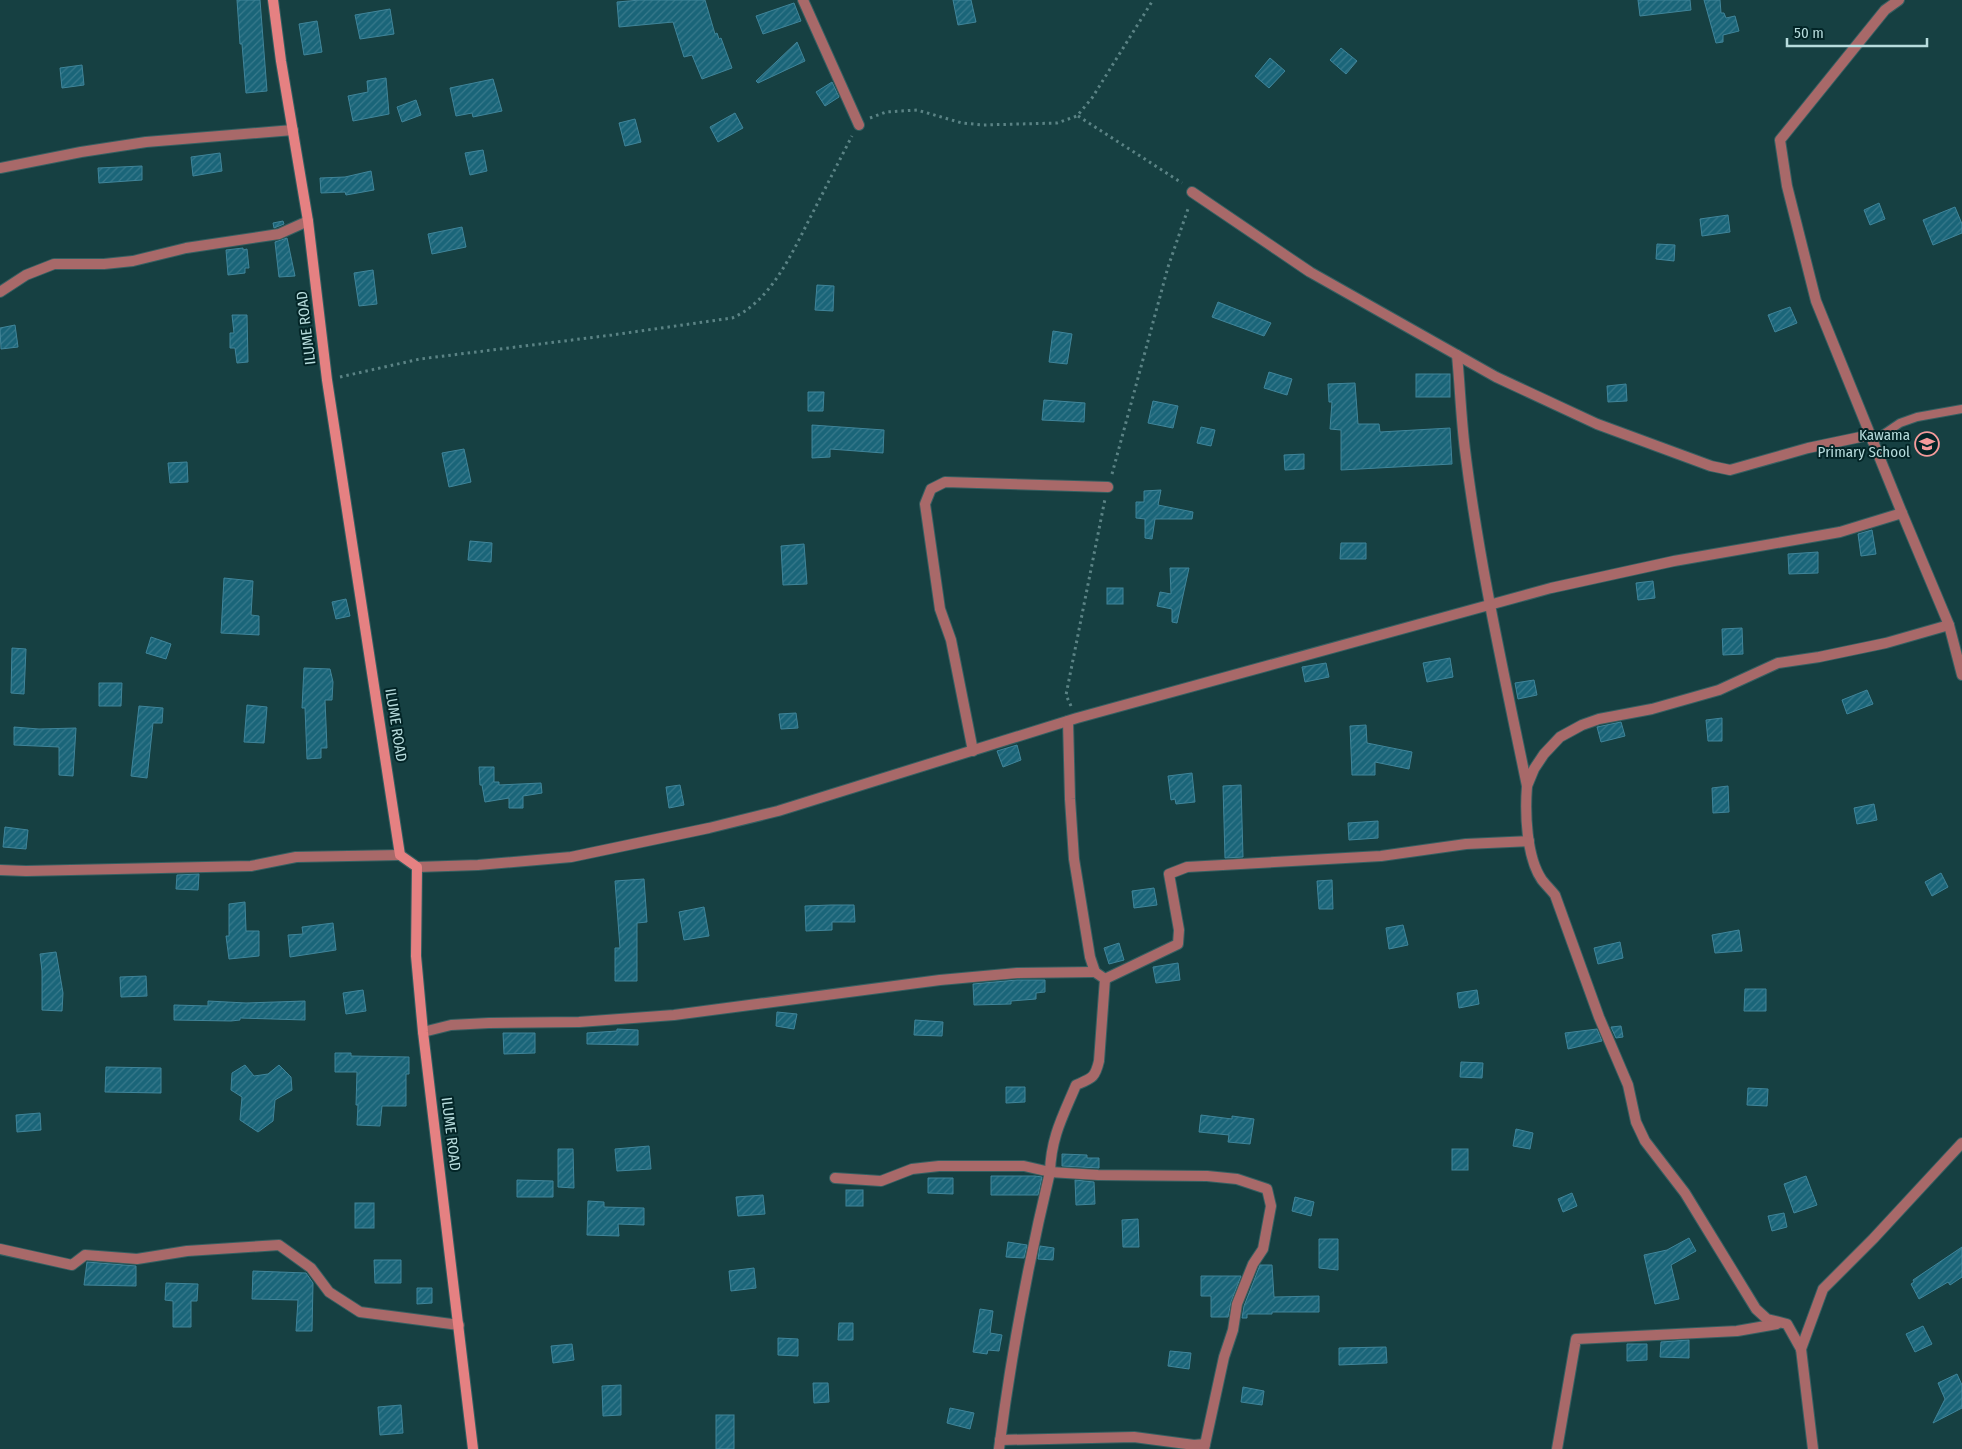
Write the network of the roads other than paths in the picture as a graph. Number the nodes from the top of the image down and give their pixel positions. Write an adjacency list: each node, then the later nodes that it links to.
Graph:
1 (273, 0): 5 (street, ILUME ROAD)
2 (803, 0): 4 (street)
3 (1899, 0): 12 (street)
4 (859, 125)
5 (293, 130): 6 (street); 8 (street, ILUME ROAD)
6 (0, 168)
7 (1192, 192): 10 (street)
8 (308, 221): 9 (street); 22 (street, ILUME ROAD)
9 (0, 292)
10 (1457, 355): 12 (street); 15 (street)
11 (1962, 409): 12 (lane)
12 (1871, 438): 14 (street)
13 (1108, 487): 19 (street)
14 (1902, 513): 15 (street); 16 (street)
15 (1489, 605): 18 (street); 20 (street)
16 (1949, 625): 17 (street); 20 (street)
17 (1962, 675)
18 (1072, 719): 19 (street); 25 (street)
19 (973, 750): 23 (street)
20 (1527, 786): 21 (street)
21 (1530, 842): 26 (street); 32 (street)
22 (400, 855): 23 (street); 24 (street)
23 (417, 867): 27 (street, ILUME ROAD)
24 (0, 870)
25 (1094, 972): 26 (street); 27 (street)
26 (1105, 979): 29 (street)
27 (423, 1032): 33 (street, ILUME ROAD)
28 (1962, 1143): 34 (street)
29 (1050, 1172): 30 (street); 35 (street); 36 (street)
30 (835, 1178)
31 (0, 1249): 33 (street)
32 (1783, 1323): 34 (street); 38 (street)
33 (459, 1325): 37 (street, ILUME ROAD)
34 (1800, 1349): 39 (street)
35 (1000, 1444): 36 (street)
36 (1205, 1446)
37 (473, 1449)
38 (1556, 1449)
39 (1813, 1449)

